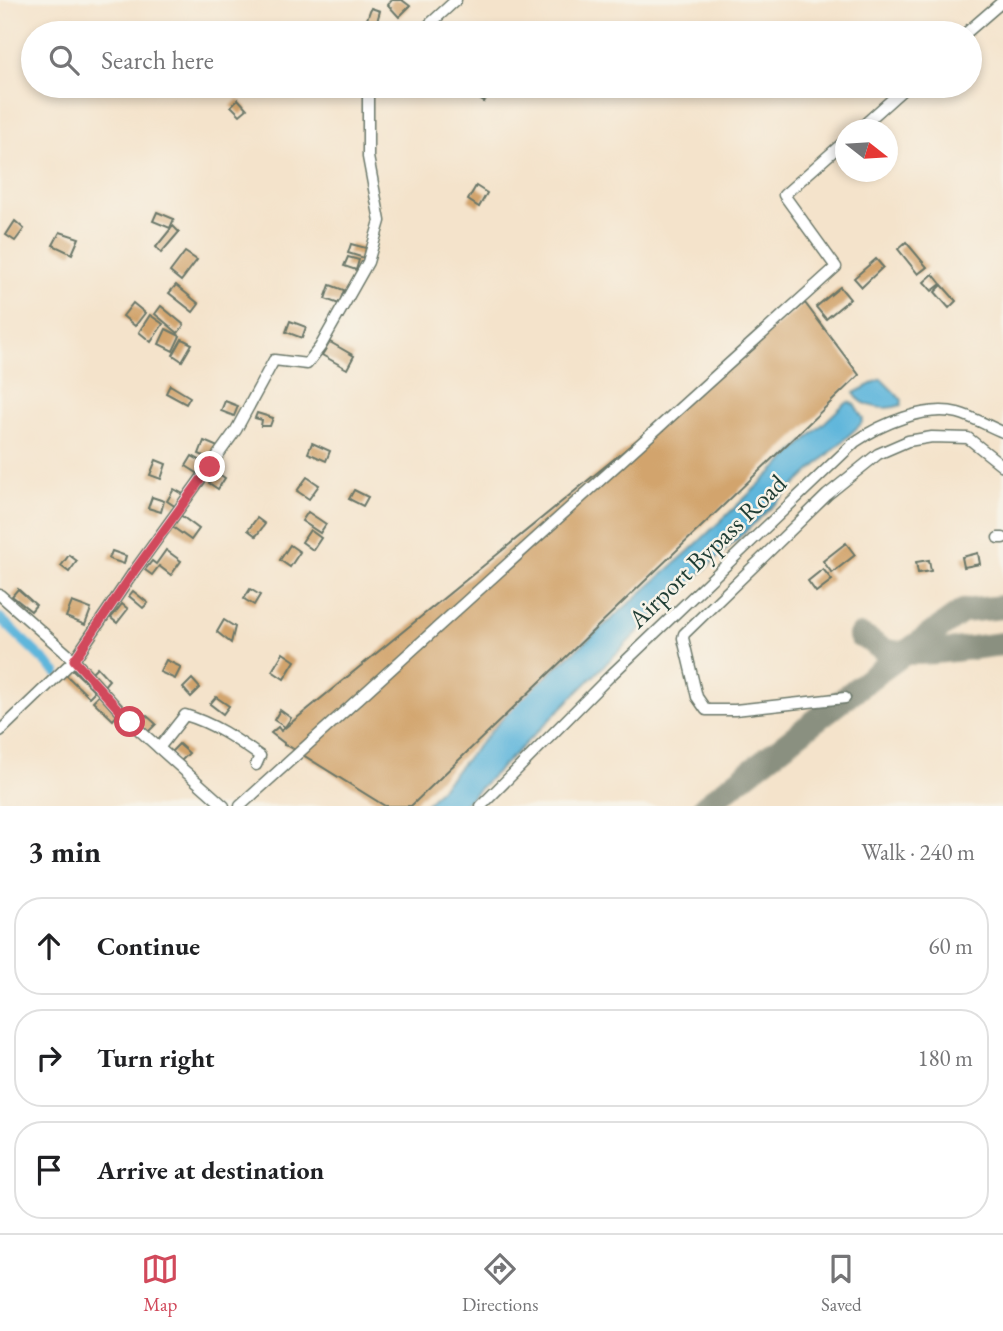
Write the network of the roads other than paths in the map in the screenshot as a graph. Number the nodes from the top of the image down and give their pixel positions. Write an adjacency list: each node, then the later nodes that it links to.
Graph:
1 (456, 0): 3 (street)
2 (1003, 1): 4 (street)
3 (433, 21)
4 (980, 21)
5 (368, 98): 12 (street)
6 (894, 98): 7 (street)
7 (870, 119)
8 (835, 149): 18 (street)
9 (1003, 432): 19 (street, Airport Bypass Road)
10 (1003, 466): 13 (street)
11 (0, 595): 12 (street)
12 (74, 660): 14 (street); 15 (street)
13 (845, 698)
14 (0, 731)
15 (159, 748): 16 (street); 17 (street)
16 (256, 765)
17 (224, 806)
18 (240, 806)
19 (481, 806)

